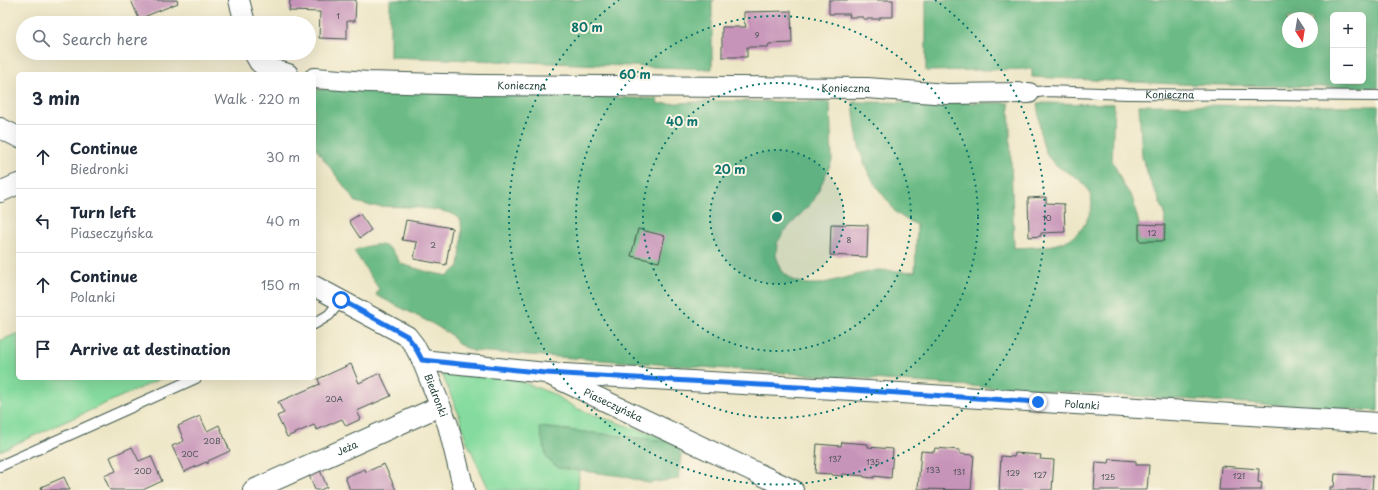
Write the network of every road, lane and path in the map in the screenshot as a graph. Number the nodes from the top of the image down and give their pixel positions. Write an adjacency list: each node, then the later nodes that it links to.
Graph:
1 (239, 0): 2 (street)
2 (243, 16)
3 (258, 60): 4 (street)
4 (282, 72)
5 (316, 78): 6 (street, Konieczna)
6 (1029, 93): 7 (lane, Konieczna)
7 (1378, 96)
8 (0, 128): 9 (street)
9 (16, 136)
10 (16, 185): 11 (street)
11 (0, 192)
12 (316, 287): 13 (street, Biedronki)
13 (341, 300): 14 (lane); 15 (street, Biedronki)
14 (316, 323)
15 (422, 360): 16 (street, Piaseczyńska); 18 (street, Biedronki)
16 (546, 373): 19 (street, Polanki); 23 (street, Piaseczyńska)
17 (192, 380): 20 (lane)
18 (440, 406): 21 (street, Jeża); 22 (street, Biedronki)
19 (1378, 423)
20 (0, 466)
21 (253, 490)
22 (464, 490)
23 (792, 490)

